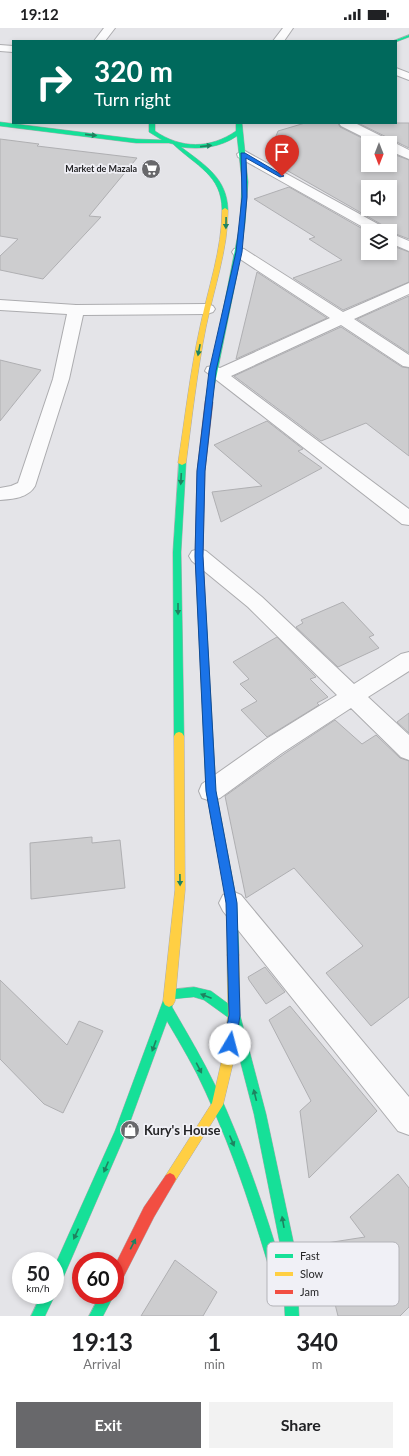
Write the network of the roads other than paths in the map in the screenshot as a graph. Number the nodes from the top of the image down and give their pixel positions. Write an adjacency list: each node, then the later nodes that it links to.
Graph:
1 (110, 28): 4 (street)
2 (286, 28): 5 (street)
3 (409, 36): 6 (main road)
4 (100, 40)
5 (279, 40)
6 (397, 40)
7 (0, 48): 8 (street)
8 (12, 50)
9 (397, 71): 10 (street)
10 (409, 77)
11 (0, 124): 16 (main road)
12 (152, 124): 18 (main road)
13 (347, 124): 17 (street)
14 (88, 126): 16 (main road)
15 (240, 126): 18 (main road, one-way to 15); 20 (main road)
16 (24, 127): 18 (main road, one-way to 18)
17 (371, 136)
18 (171, 143): 28 (main road, one-way to 28)
19 (397, 149): 21 (street)
20 (243, 154): 22 (street); 25 (main road)
21 (409, 155)
22 (368, 224)
23 (397, 241): 24 (street)
24 (409, 247)
25 (239, 252): 30 (street); 32 (main road)
26 (409, 288): 30 (street)
27 (0, 305): 29 (street)
28 (207, 309): 29 (street); 41 (main road, one-way to 41)
29 (76, 310): 33 (street)
30 (342, 318): 31 (street); 32 (street)
31 (409, 362)
32 (216, 373): 34 (street); 35 (main road)
33 (0, 494)
34 (409, 519)
35 (199, 556): 37 (street); 39 (main road)
36 (409, 660): 37 (street)
37 (352, 697): 38 (street); 39 (street)
38 (409, 750)
39 (211, 791): 40 (main road)
40 (232, 903): 43 (main road); 45 (street)
41 (171, 994): 42 (main road); 43 (main road, one-way to 41)
42 (167, 1009): 44 (main road, one-way to 44); 48 (main road, one-way to 48)
43 (234, 1015): 44 (main road); 47 (main road, one-way to 43)
44 (217, 1105): 46 (main road, one-way to 46); 49 (main road, one-way to 44)
45 (409, 1120)
46 (268, 1242)
47 (287, 1242)
48 (64, 1260)
49 (124, 1261)
50 (44, 1304): 54 (main road)
51 (102, 1304): 55 (main road)
52 (288, 1306): 56 (main road, one-way to 56)
53 (291, 1306): 56 (main road, one-way to 53)
54 (38, 1316)
55 (96, 1316)
56 (291, 1316)

